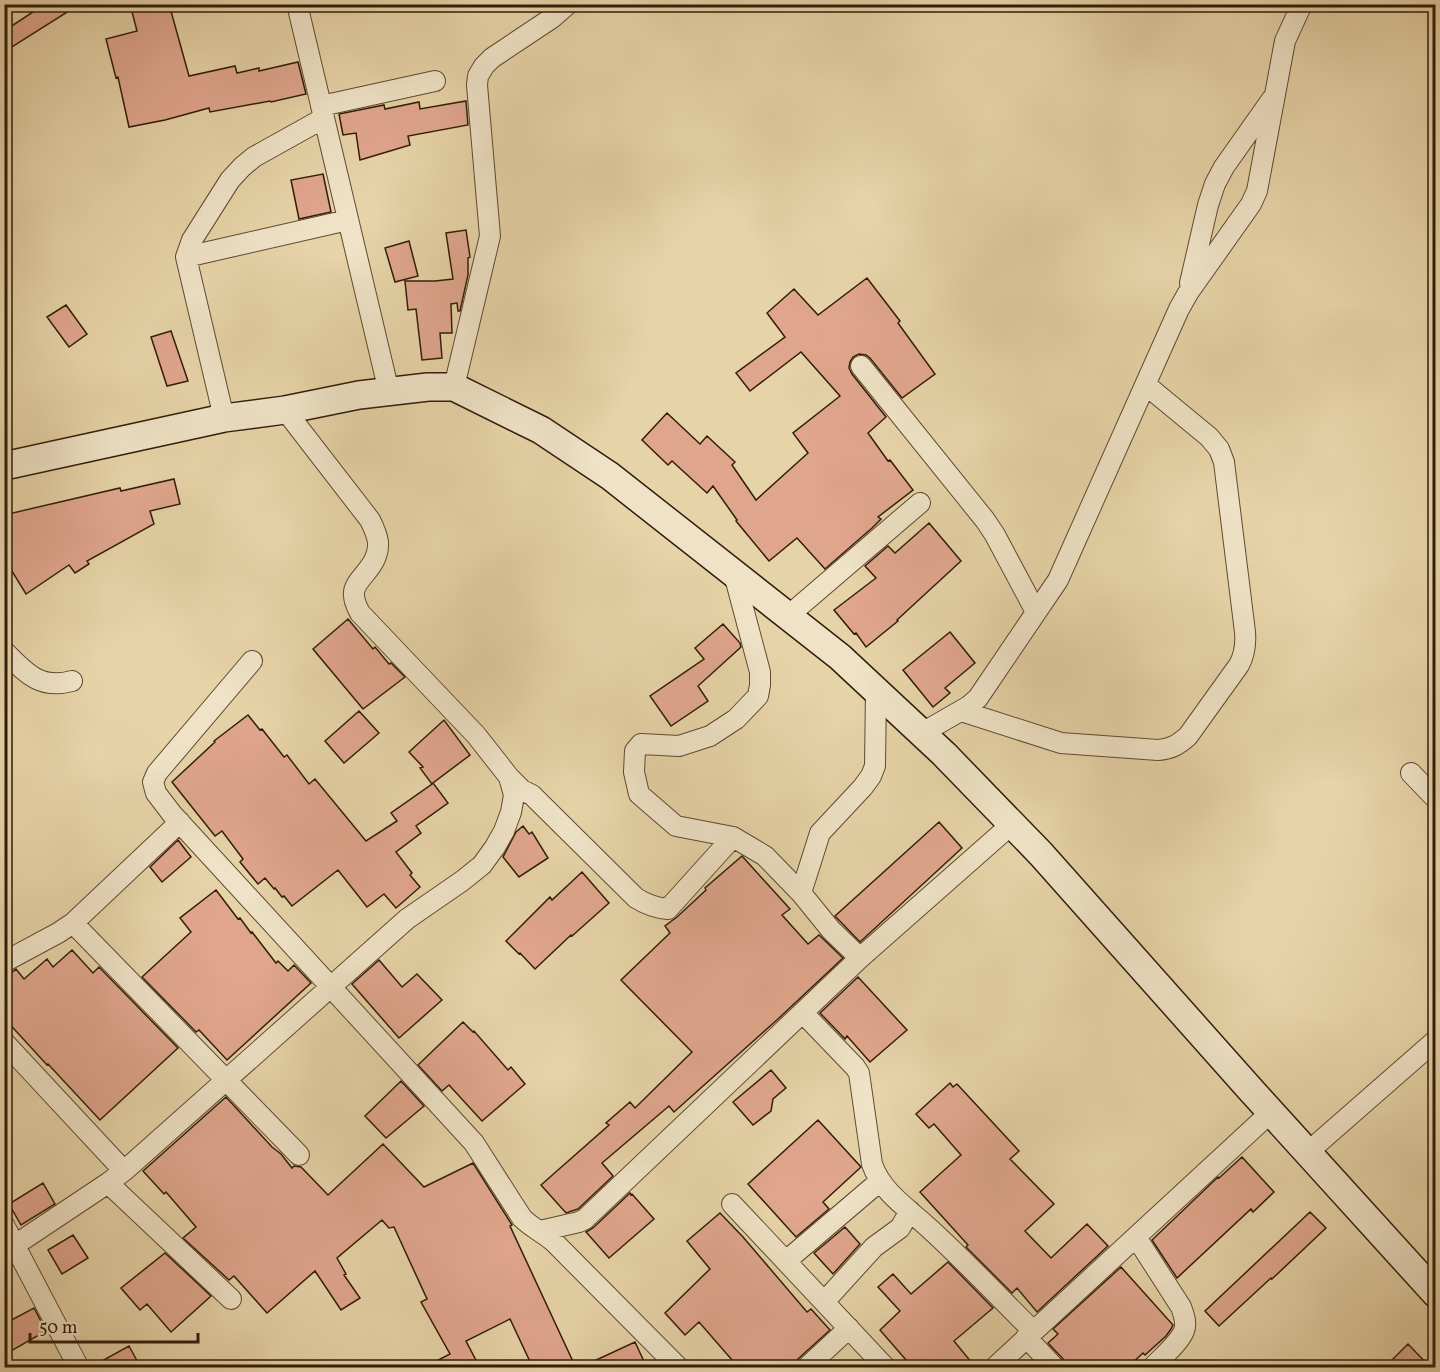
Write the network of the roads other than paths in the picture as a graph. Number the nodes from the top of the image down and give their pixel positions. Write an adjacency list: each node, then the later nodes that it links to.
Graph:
1 (297, 4): 6 (street)
2 (568, 4): 12 (street)
3 (1302, 4): 5 (street)
4 (435, 81): 6 (street)
5 (1275, 94): 9 (street); 9 (street)
6 (323, 112): 7 (street); 8 (street)
7 (348, 220): 8 (street); 13 (street)
8 (186, 257): 15 (street)
9 (1188, 293): 11 (street)
10 (861, 366): 19 (street)
11 (1146, 385): 19 (street); 25 (street)
12 (454, 387): 13 (street); 18 (street)
13 (389, 392): 14 (street)
14 (285, 410): 15 (street); 28 (street)
15 (224, 418): 16 (street)
16 (4, 466)
17 (920, 503): 20 (street)
18 (734, 574): 20 (street); 32 (street)
19 (1036, 612): 25 (street)
20 (788, 616): 24 (street)
21 (4, 651): 23 (street)
22 (252, 661): 30 (street)
23 (72, 681)
24 (876, 691): 26 (street); 33 (street)
25 (961, 711): 26 (street)
26 (922, 733): 31 (street)
27 (1411, 773): 29 (street)
28 (509, 777): 32 (street); 37 (street)
29 (1436, 799)
30 (180, 822): 34 (street); 37 (street)
31 (1012, 824): 35 (street); 42 (street)
32 (733, 837): 33 (street)
33 (801, 893): 35 (street)
34 (73, 922): 36 (street); 41 (street)
35 (860, 958): 38 (street)
36 (4, 962)
37 (330, 987): 41 (street); 51 (street)
38 (803, 1013): 46 (street); 51 (street)
39 (1436, 1040): 43 (street)
40 (4, 1042): 45 (street)
41 (225, 1081): 44 (street); 45 (street)
42 (1271, 1112): 43 (street); 52 (street)
43 (1308, 1152): 55 (street)
44 (299, 1155)
45 (124, 1171): 47 (street)
46 (880, 1181): 49 (street); 54 (street)
47 (108, 1183): 53 (street); 56 (street)
48 (732, 1204): 54 (street)
49 (910, 1211): 57 (street); 59 (street)
50 (4, 1225): 53 (street)
51 (540, 1232): 61 (street)
52 (1136, 1237): 59 (street); 66 (street)
53 (15, 1245): 60 (street)
54 (786, 1261): 57 (street)
55 (1436, 1294)
56 (231, 1299)
57 (824, 1302): 58 (street)
58 (849, 1328): 62 (street); 63 (street)
59 (1030, 1334): 64 (street); 65 (street)
60 (79, 1368)
61 (679, 1368)
62 (806, 1368)
63 (886, 1368)
64 (993, 1368)
65 (1055, 1368)
66 (1152, 1368)

